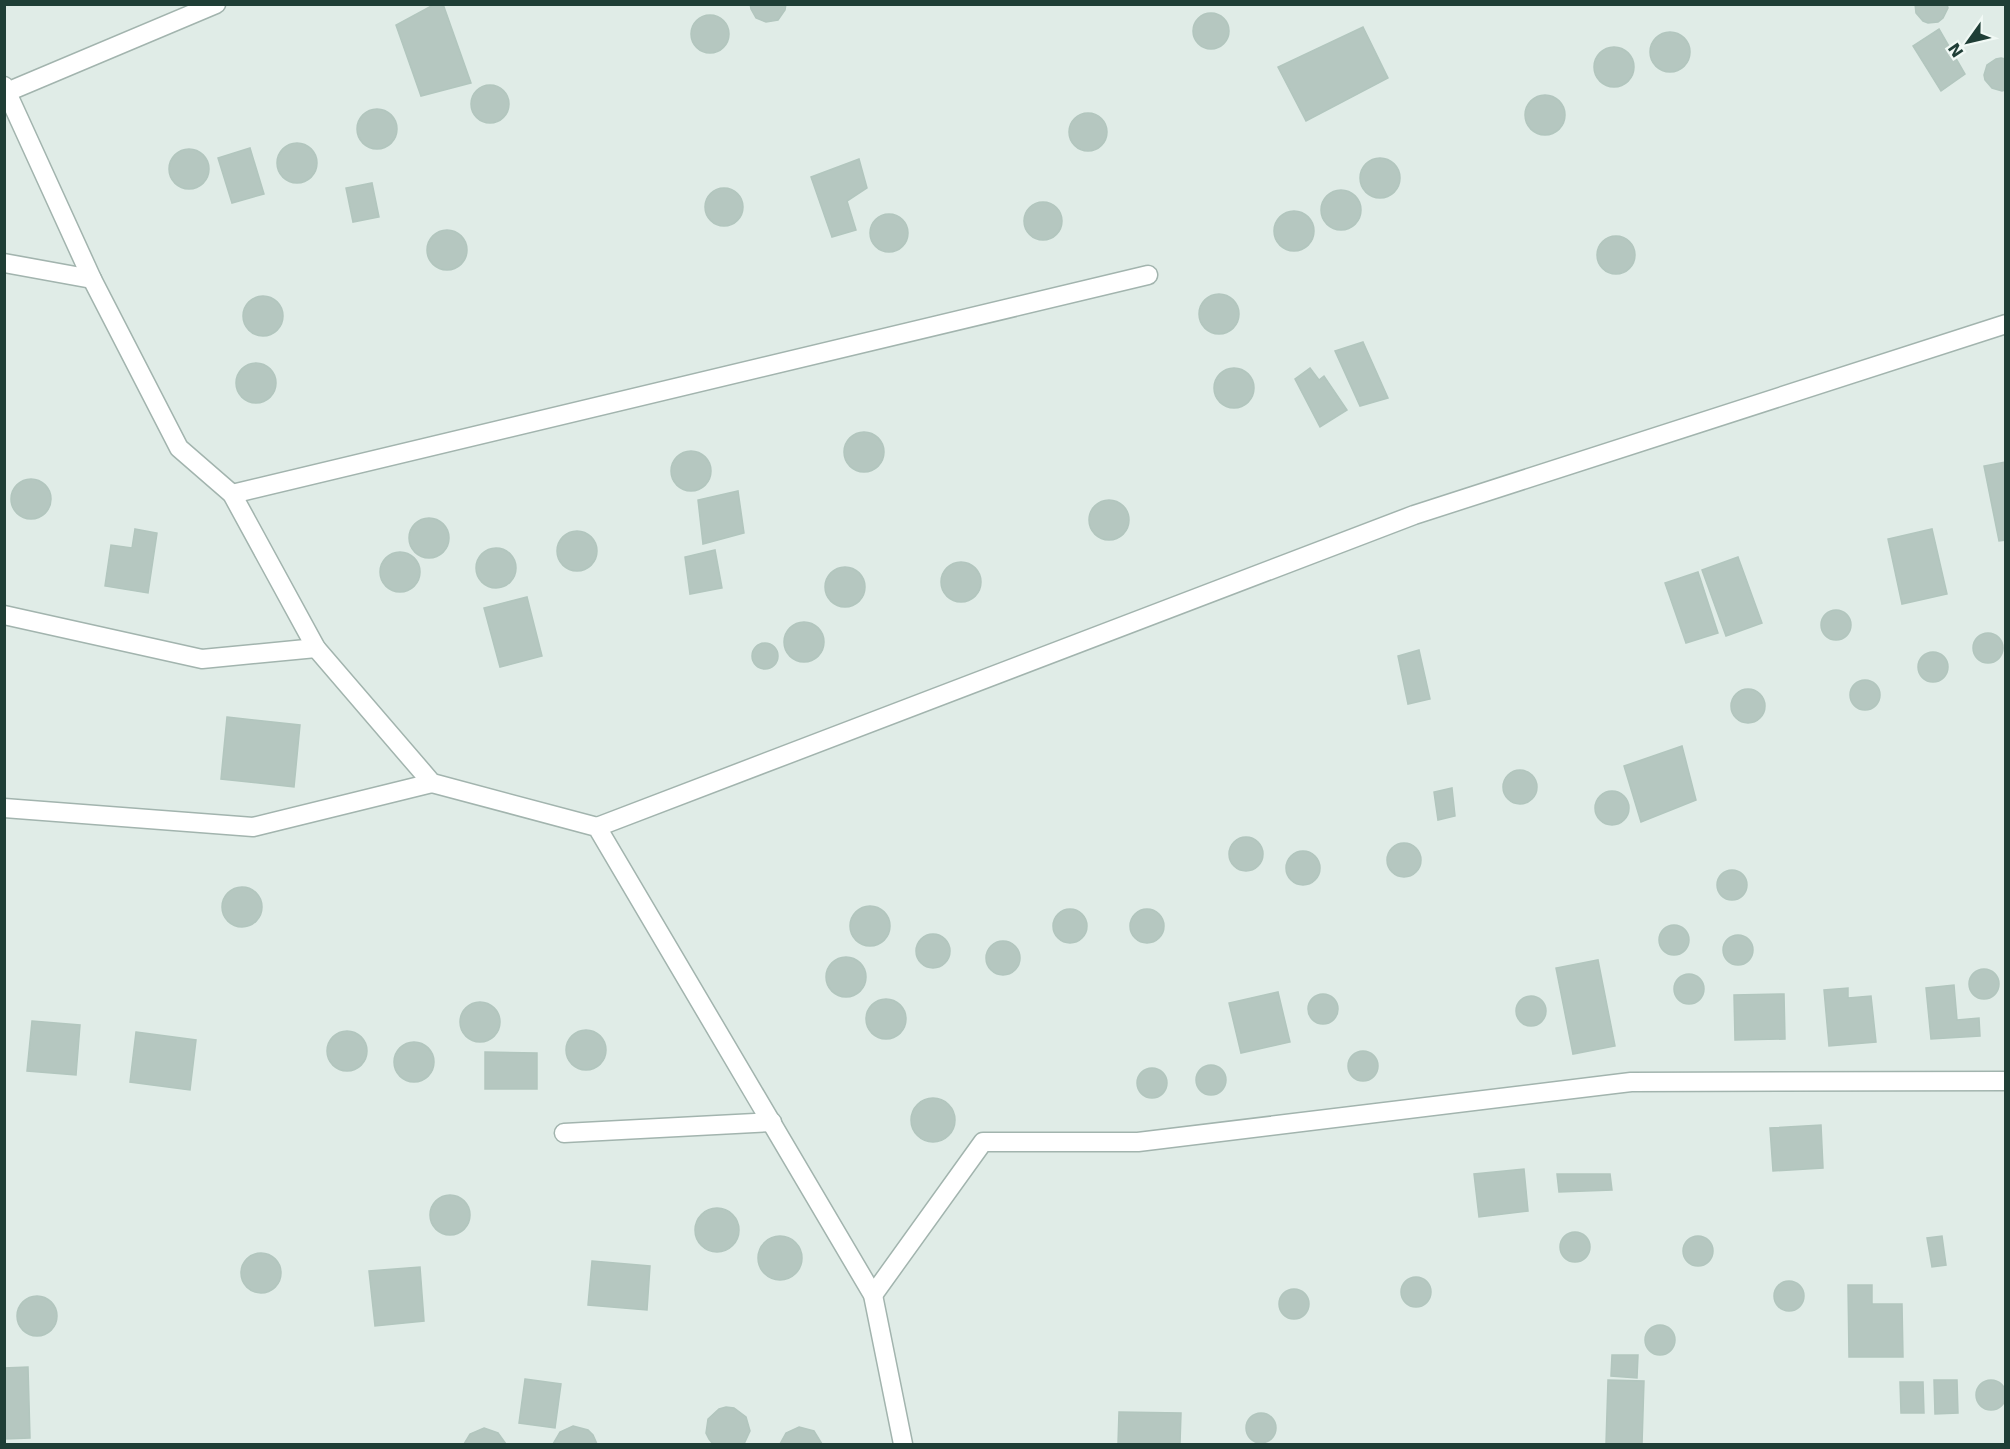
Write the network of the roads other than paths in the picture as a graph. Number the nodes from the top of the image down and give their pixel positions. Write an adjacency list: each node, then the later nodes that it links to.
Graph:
1 (216, 4): 2 (street)
2 (6, 89): 5 (street)
3 (4, 263): 5 (street)
4 (1148, 275): 7 (street)
5 (92, 279): 7 (street)
6 (2006, 324): 12 (street)
7 (232, 494): 9 (street)
8 (4, 615): 9 (street)
9 (316, 648): 10 (street)
10 (432, 783): 11 (street); 12 (street)
11 (4, 808)
12 (597, 827): 14 (street)
13 (2006, 1082): 16 (street)
14 (772, 1122): 15 (street); 16 (street)
15 (564, 1133)
16 (873, 1295): 17 (street)
17 (903, 1444)

